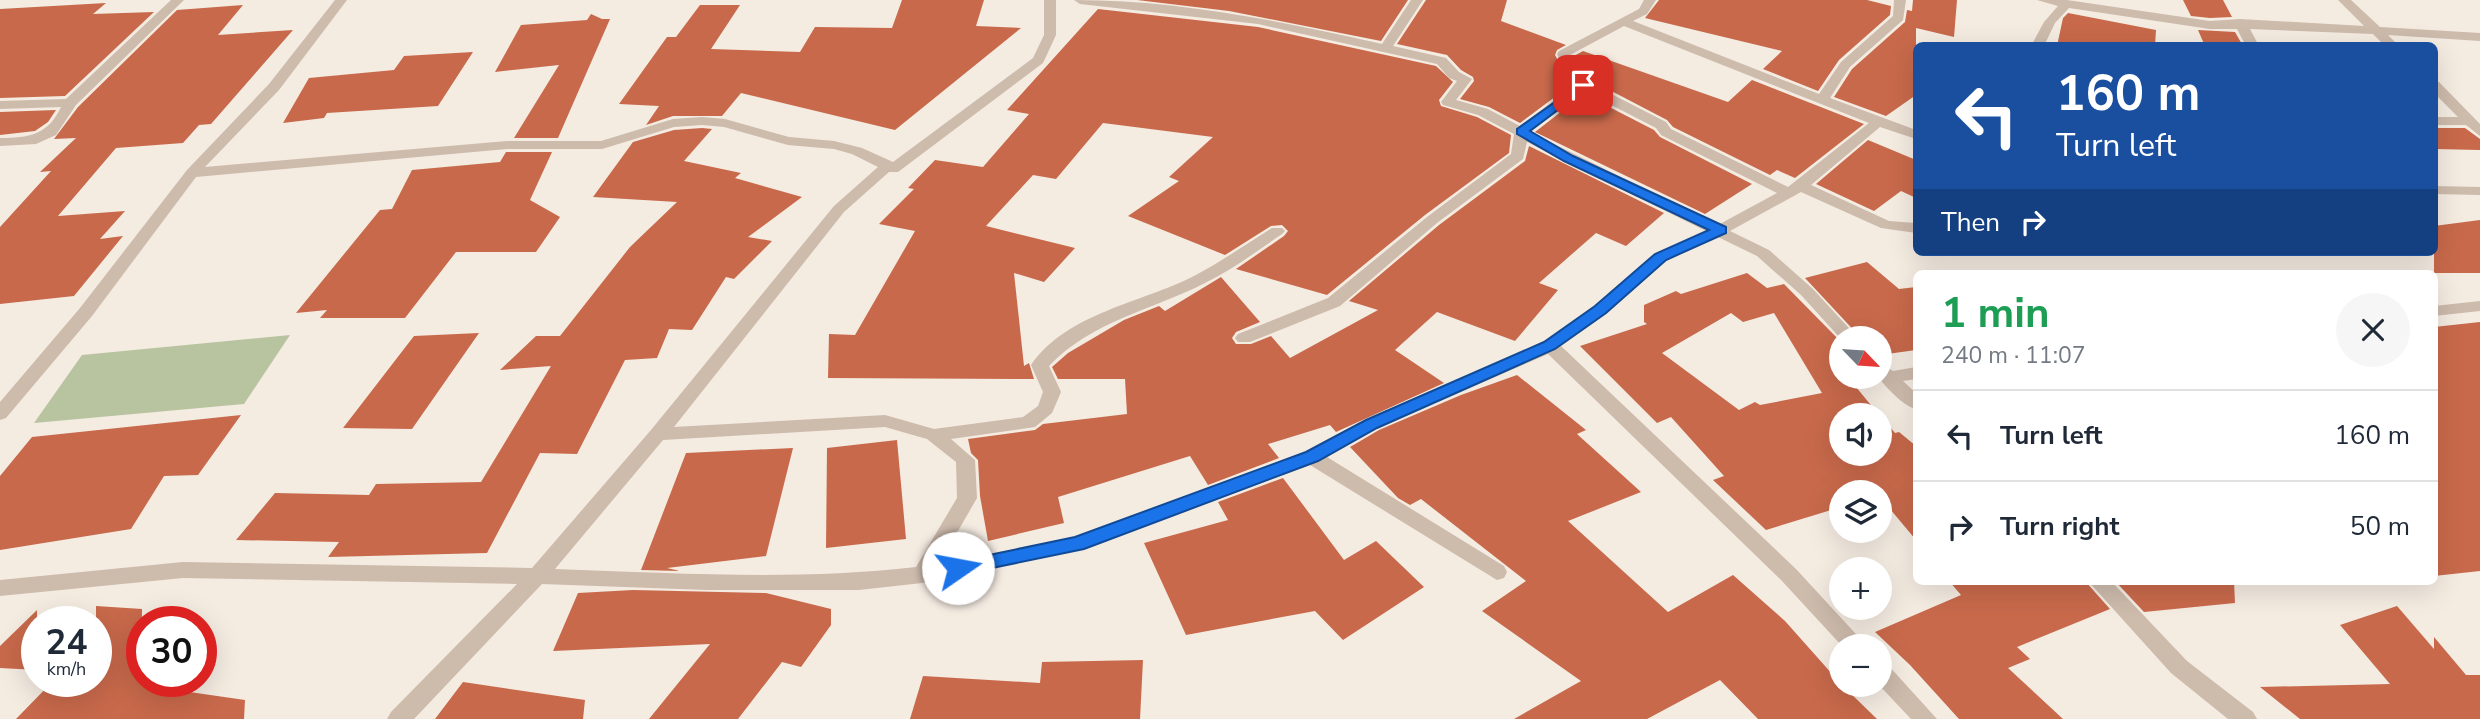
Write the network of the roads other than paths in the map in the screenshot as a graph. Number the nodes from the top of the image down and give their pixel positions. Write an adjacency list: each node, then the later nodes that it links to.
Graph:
1 (178, 0): 22 (street)
2 (341, 0): 32 (street)
3 (1050, 0): 31 (street)
4 (1080, 0): 18 (street)
5 (1417, 0): 18 (street)
6 (1650, 0): 11 (street)
7 (1900, 0): 21 (street)
8 (2043, 0): 10 (street)
9 (2344, 0): 13 (street)
10 (2066, 4): 12 (street); 15 (street)
11 (1620, 21): 19 (street); 21 (street)
12 (2240, 23): 13 (street); 16 (street)
13 (2377, 31): 14 (street); 17 (street)
14 (2480, 37)
15 (2038, 42)
16 (2251, 42)
17 (2389, 42)
18 (1386, 47): 27 (street)
19 (1583, 85): 27 (street); 33 (street)
20 (2438, 89): 25 (street)
21 (1823, 99): 26 (street)
22 (70, 103): 23 (street); 30 (street)
23 (0, 105)
24 (2438, 121): 25 (street)
25 (2470, 121): 28 (street)
26 (1878, 122): 29 (street); 33 (street)
27 (1521, 132): 37 (street); 42 (street)
28 (2480, 132)
29 (1913, 134)
30 (0, 142)
31 (890, 168): 32 (street); 49 (street)
32 (192, 173): 48 (street)
33 (1795, 189): 36 (street); 37 (street)
34 (2438, 190): 35 (street)
35 (2480, 191)
36 (1913, 228)
37 (1721, 230): 41 (street); 43 (street)
38 (1277, 231): 50 (street)
39 (2480, 306): 40 (street)
40 (2438, 311)
41 (1839, 326)
42 (1244, 338)
43 (1550, 346): 51 (street); 57 (street)
44 (1913, 373): 45 (street)
45 (1892, 374)
46 (1892, 381): 47 (street)
47 (1913, 400)
48 (0, 414)
49 (659, 434): 50 (street); 54 (street)
50 (934, 435): 53 (street)
51 (1312, 457): 52 (street); 53 (street)
52 (1497, 572)
53 (922, 575): 54 (street)
54 (537, 576): 56 (street); 59 (street)
55 (2102, 585): 61 (street)
56 (0, 588)
57 (1845, 634)
58 (1892, 684): 60 (street)
59 (399, 719)
60 (1925, 719)
61 (2245, 719)

